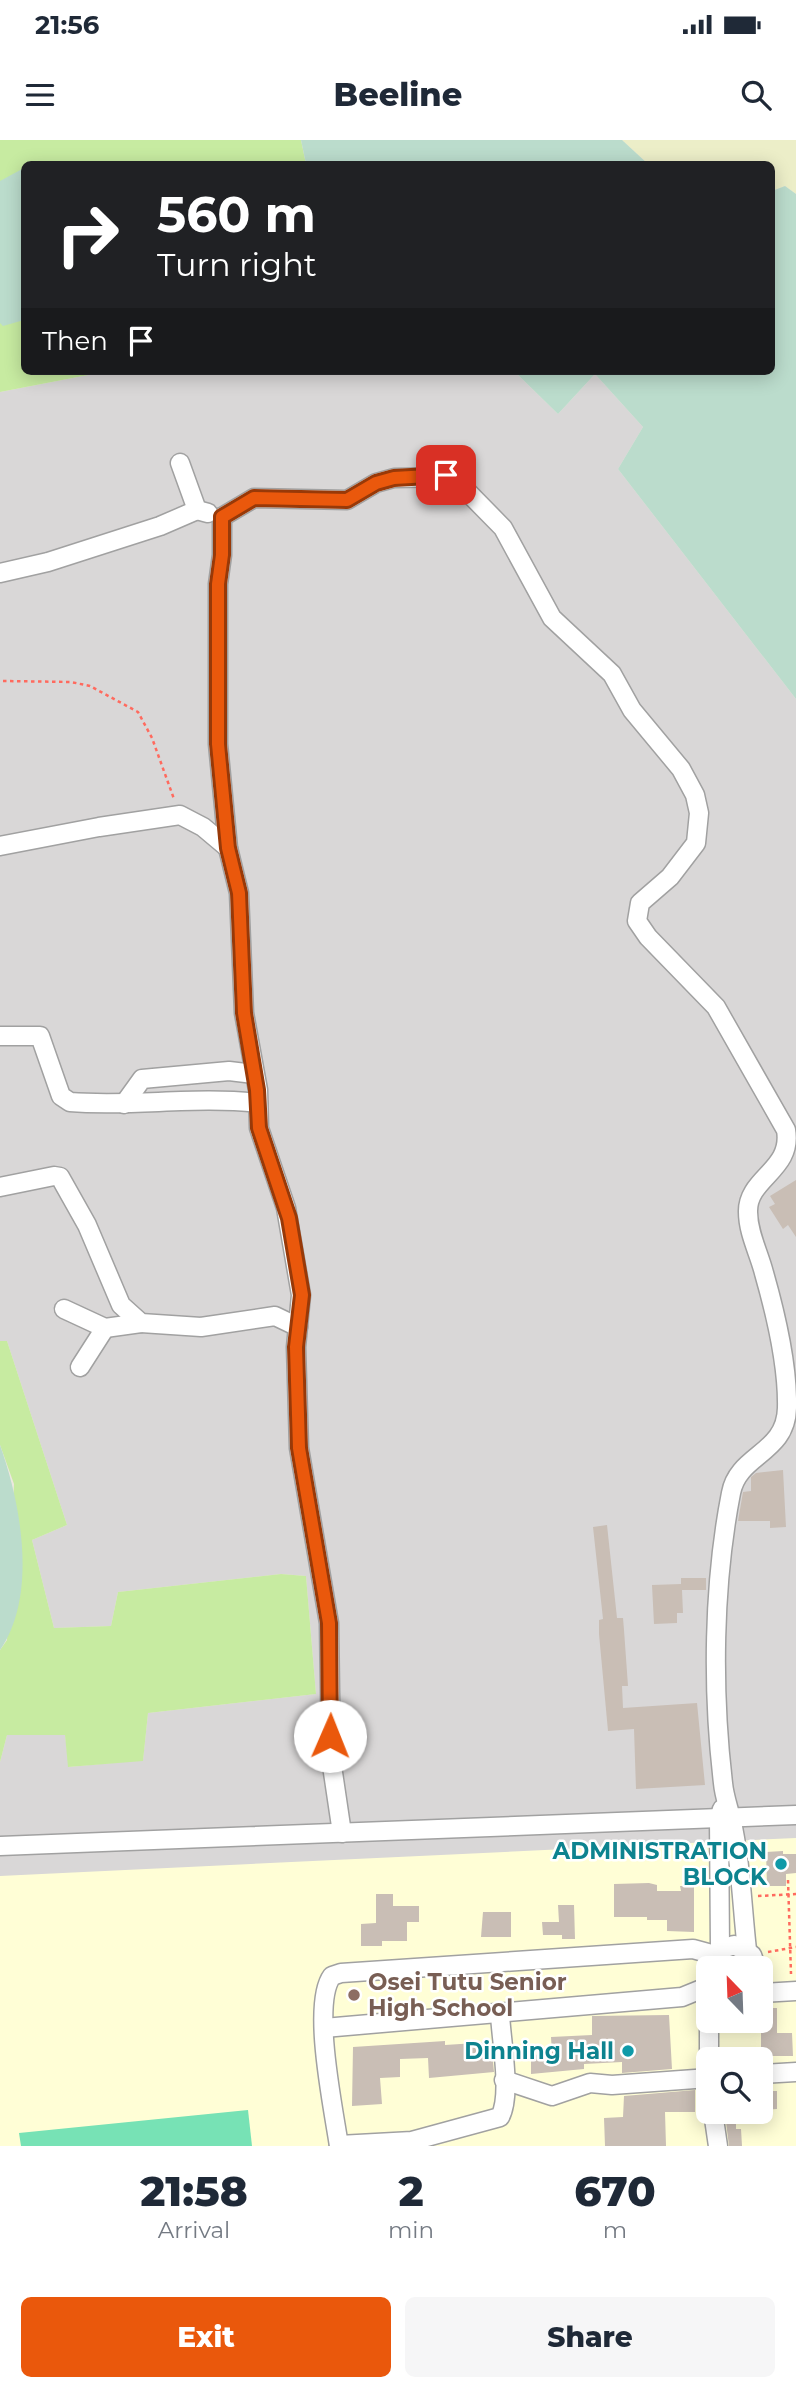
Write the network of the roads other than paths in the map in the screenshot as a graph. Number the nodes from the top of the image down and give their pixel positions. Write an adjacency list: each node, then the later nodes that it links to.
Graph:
1 (180, 463): 2 (street)
2 (197, 510): 3 (street); 4 (street)
3 (222, 517): 6 (street); 18 (street)
4 (0, 573)
5 (0, 846): 6 (street)
6 (228, 848): 8 (street)
7 (0, 1036): 10 (street)
8 (254, 1074): 9 (street); 10 (street)
9 (258, 1103): 10 (street); 14 (street)
10 (124, 1104)
11 (0, 1187): 13 (street)
12 (64, 1309): 15 (street)
13 (141, 1323): 14 (street); 15 (street)
14 (298, 1326): 19 (street)
15 (105, 1328): 16 (street)
16 (80, 1367)
17 (796, 1815): 18 (street)
18 (725, 1819): 19 (street); 22 (street); 25 (street)
19 (342, 1833): 20 (street)
20 (0, 1846)
21 (710, 1956): 30 (street)
22 (715, 1956)
23 (718, 1956): 24 (street)
24 (749, 1956)
25 (752, 1956)
26 (696, 1991): 29 (street)
27 (794, 1991): 28 (street)
28 (774, 1992)
29 (499, 2014): 30 (street); 34 (street)
30 (324, 2028): 36 (street)
31 (796, 2072): 32 (street)
32 (773, 2073)
33 (696, 2079): 34 (street)
34 (504, 2080): 36 (street)
35 (715, 2124): 37 (street)
36 (339, 2146)
37 (718, 2146)

